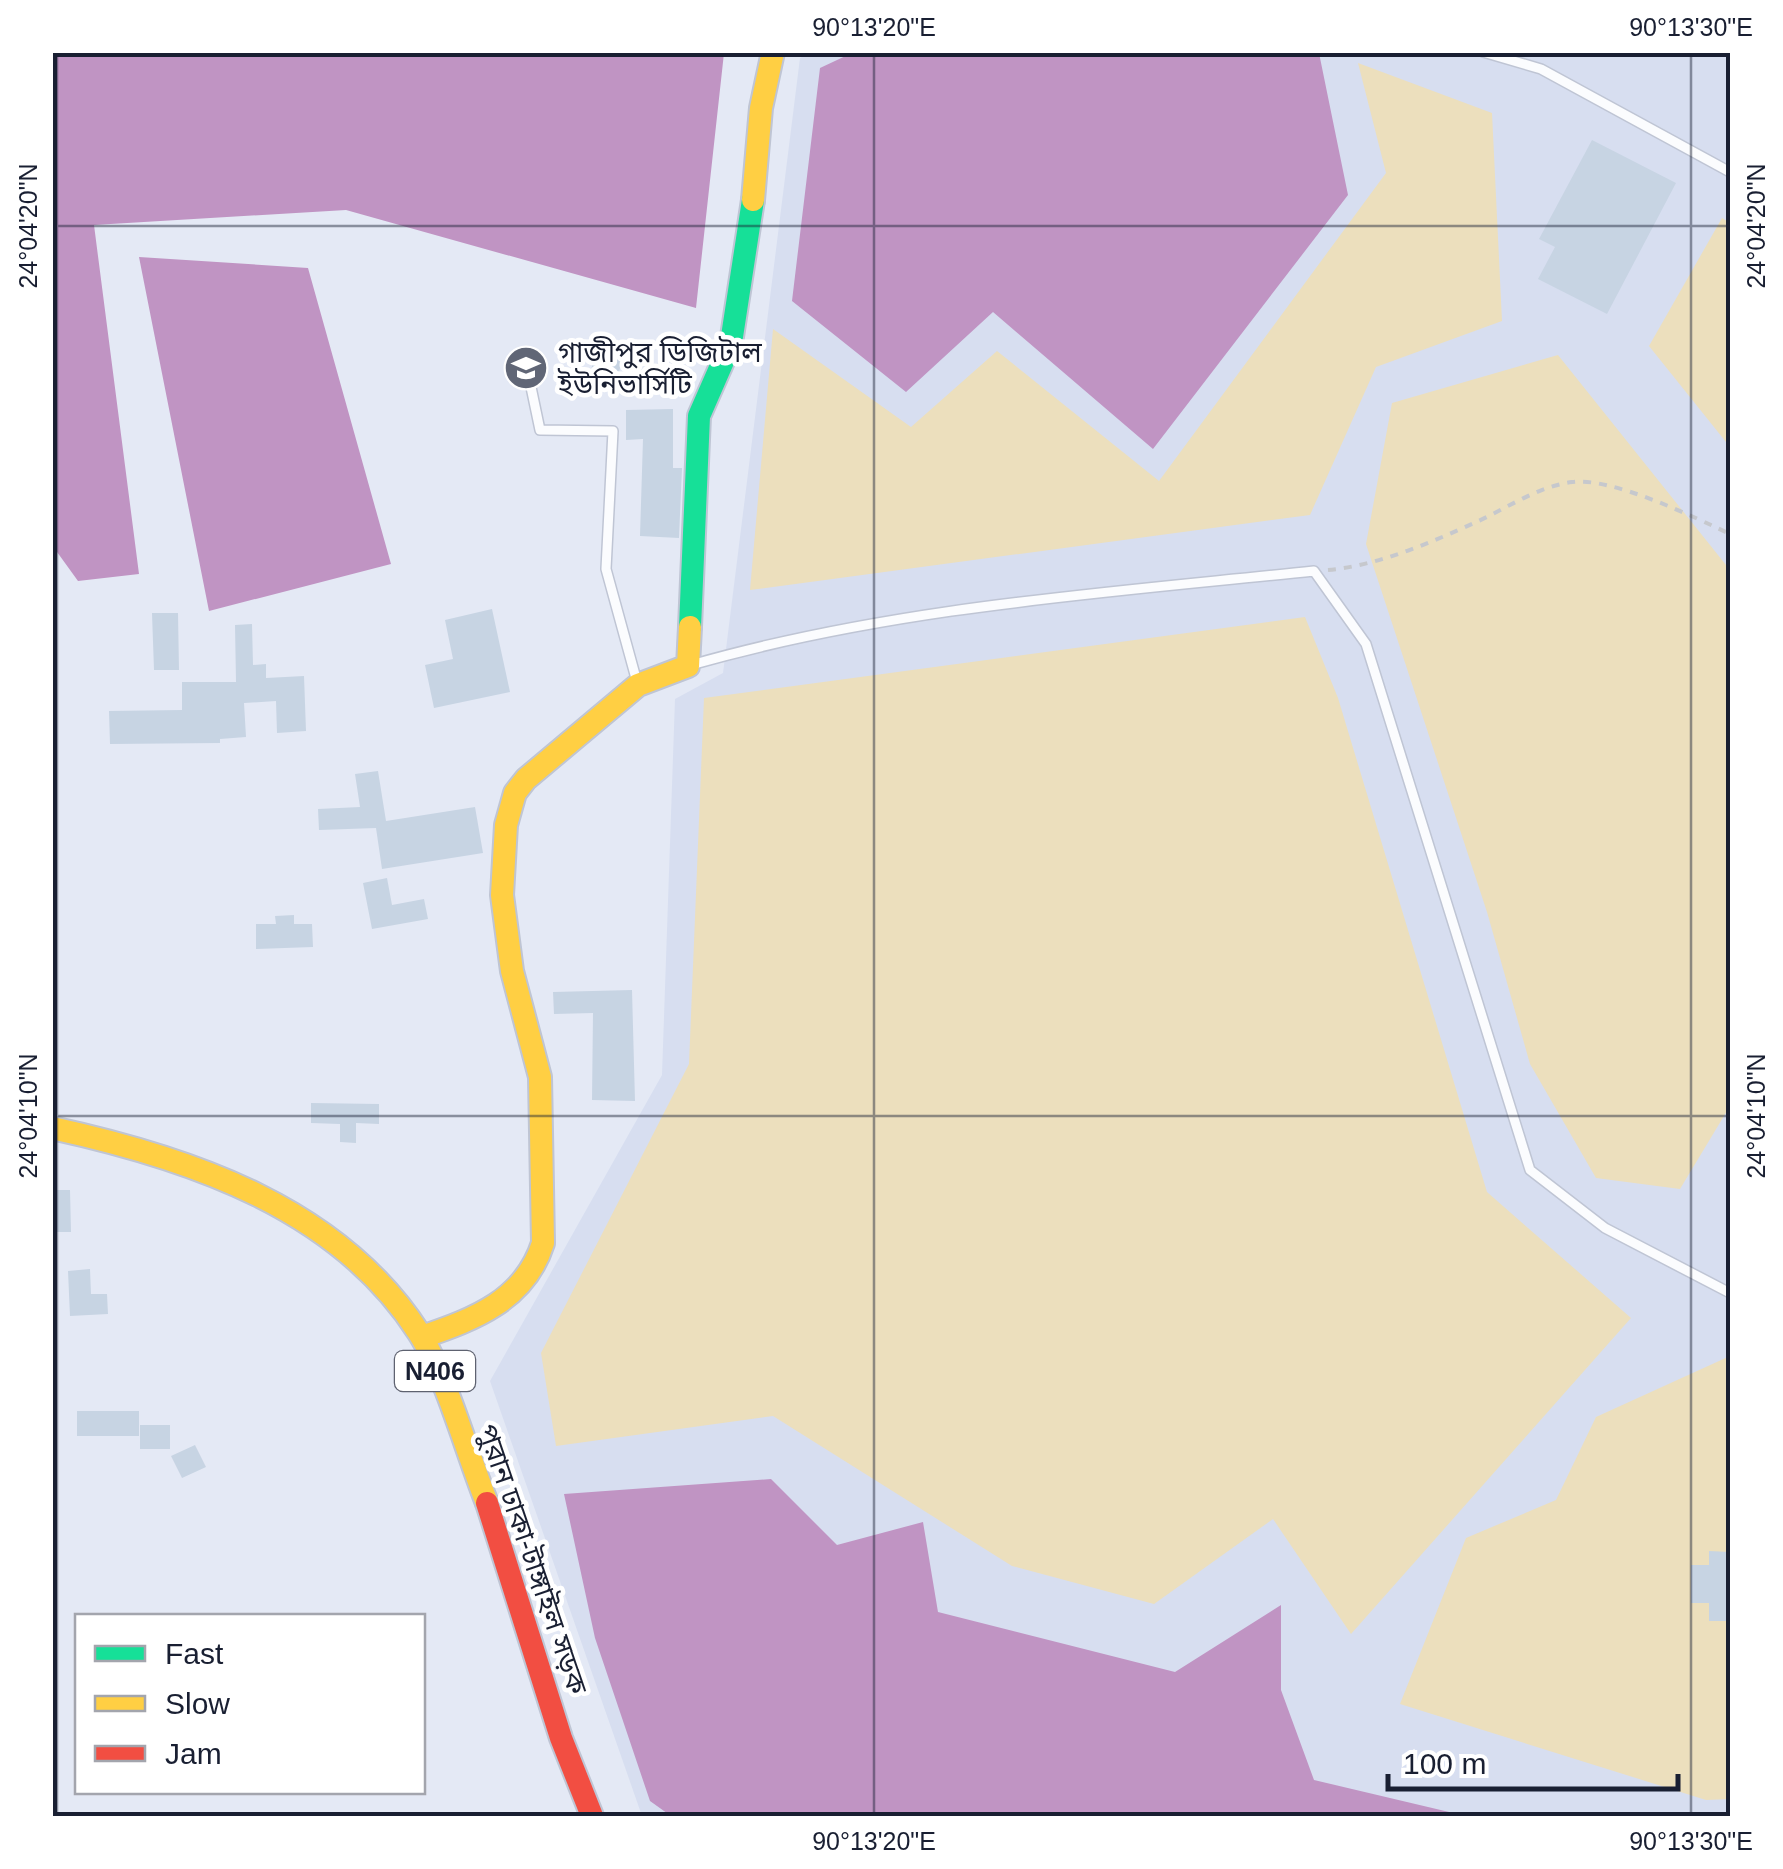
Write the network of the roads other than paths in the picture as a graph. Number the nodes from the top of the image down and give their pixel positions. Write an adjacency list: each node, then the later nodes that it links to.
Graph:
1 (773, 52): 5 (main road)
2 (1482, 52): 3 (lane)
3 (1730, 172)
4 (527, 368): 6 (lane)
5 (688, 666): 6 (main road); 8 (lane)
6 (638, 685): 9 (main road)
7 (52, 1128): 9 (main road, পুরান ঢাকা-টাঙ্গাইল সড়ক / N406)
8 (1730, 1293)
9 (422, 1337): 10 (main road, পুরান ঢাকা-টাঙ্গাইল সড়ক / N406)
10 (592, 1816)

